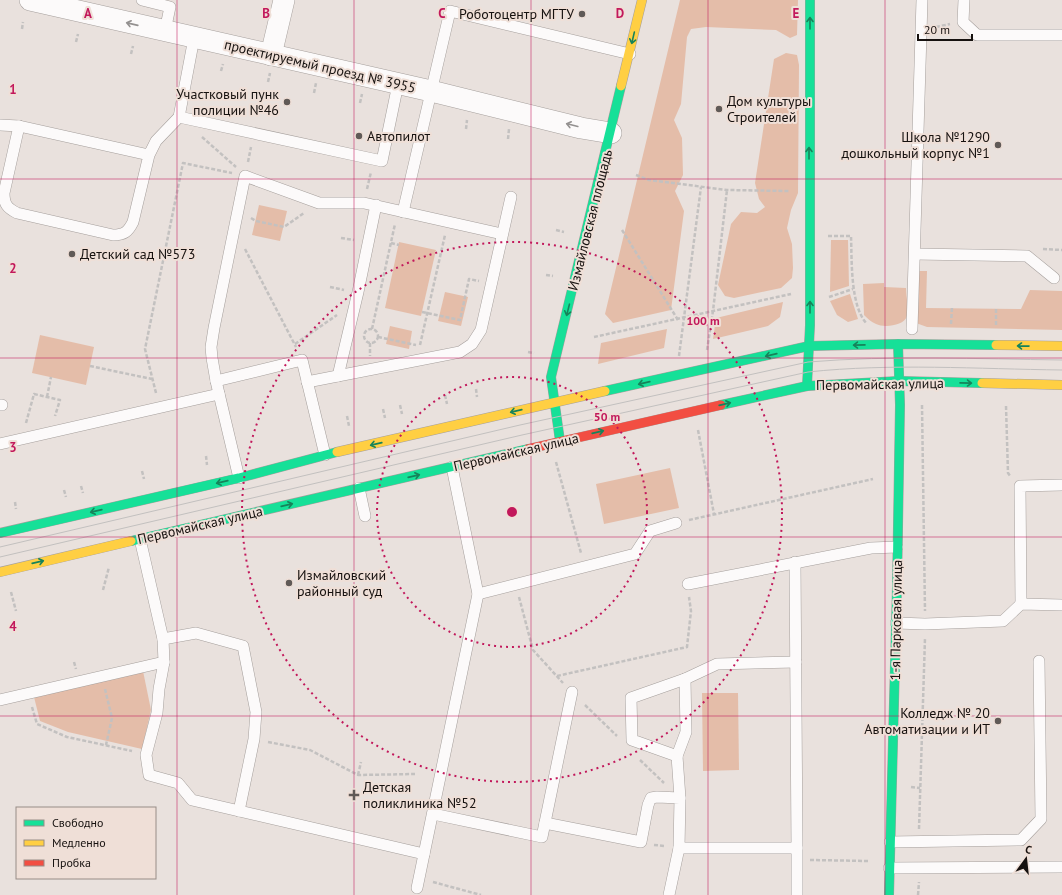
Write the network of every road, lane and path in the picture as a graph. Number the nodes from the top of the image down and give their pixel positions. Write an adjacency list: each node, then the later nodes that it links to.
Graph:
1 (30, 0): 12 (street, проектируемый проезд № 3955, one-way to 1)
2 (142, 0): 12 (lane)
3 (284, 0): 20 (street)
4 (642, 0): 19 (main road, Измайловская площадь, one-way to 19)
5 (810, 0): 83 (main road, one-way to 5)
6 (922, 0): 11 (lane)
7 (964, 0): 9 (lane)
8 (24, 22): 10 (path)
9 (963, 22): 11 (path); 14 (lane)
10 (22, 29)
11 (921, 29): 55 (lane)
12 (164, 31): 15 (street, проектируемый проезд № 3955)
13 (78, 34): 16 (path)
14 (1062, 35)
15 (194, 38): 20 (street, проектируемый проезд № 3955); 25 (lane)
16 (76, 42)
17 (132, 46): 18 (path)
18 (131, 54)
19 (630, 54): 24 (lane); 32 (main road, Измайловская площадь)
20 (270, 55): 23 (street, проектируемый проезд № 3955)
21 (224, 60): 22 (path)
22 (221, 71)
23 (398, 84): 24 (street, проектируемый проезд № 3955); 31 (lane)
24 (431, 91): 32 (street, проектируемый проезд № 3955, one-way to 24); 44 (lane)
25 (179, 117): 31 (lane); 35 (lane)
26 (467, 120): 29 (path)
27 (0, 125): 28 (lane)
28 (19, 126): 35 (lane); 35 (lane)
29 (466, 129)
30 (509, 129): 34 (path)
31 (254, 133): 37 (path)
32 (611, 133): 105 (main road, Измайловская площадь, one-way to 105)
33 (201, 136): 37 (path)
34 (508, 139)
35 (149, 155)
36 (636, 175): 38 (path)
37 (245, 176): 42 (lane); 47 (lane); 94 (path)
38 (701, 187): 39 (path); 71 (path)
39 (727, 190): 40 (path); 68 (path)
40 (793, 191)
41 (511, 197): 51 (lane)
42 (319, 203): 43 (lane); 45 (path)
43 (376, 205): 44 (lane); 92 (lane)
44 (401, 211): 46 (lane); 53 (path)
45 (256, 221)
46 (448, 222): 51 (lane); 70 (path)
47 (234, 230): 80 (path); 95 (lane)
48 (556, 230): 50 (path)
49 (622, 230): 72 (path)
50 (564, 232)
51 (502, 234): 89 (lane)
52 (827, 236): 60 (path)
53 (391, 243): 54 (path); 73 (path)
54 (399, 245)
55 (915, 254): 58 (lane); 75 (lane)
56 (546, 275): 57 (path)
57 (553, 276)
58 (1054, 278)
59 (469, 279): 70 (path)
60 (853, 289): 64 (path); 74 (path)
61 (343, 290): 63 (path)
62 (794, 294): 68 (path)
63 (342, 296)
64 (826, 298)
65 (952, 307): 76 (path)
66 (339, 308): 80 (path)
67 (996, 308): 77 (path)
68 (713, 311): 71 (path); 87 (path)
69 (422, 312): 70 (path)
70 (427, 313): 89 (path)
71 (684, 318): 72 (path); 90 (path)
72 (678, 320): 79 (path)
73 (372, 329): 78 (path); 78 (path)
74 (872, 329)
75 (912, 329)
76 (952, 330)
77 (996, 331)
78 (378, 337): 81 (path)
79 (594, 337)
80 (295, 344): 88 (path)
81 (410, 344)
82 (898, 344): 83 (main road, one-way to 83); 84 (main road, one-way to 82); 97 (main road, 1-я Парковая улица)
83 (809, 346): 99 (main road); 105 (main road, one-way to 105)
84 (1062, 346)
85 (528, 352): 86 (path)
86 (534, 353)
87 (706, 354)
88 (302, 360): 95 (lane); 96 (lane)
89 (419, 360): 92 (lane)
90 (679, 360)
91 (90, 366): 94 (path)
92 (338, 376): 96 (lane)
93 (51, 377): 103 (path)
94 (153, 379): 111 (path)
95 (216, 381): 101 (lane)
96 (307, 382): 121 (lane)
97 (899, 382): 98 (main road, Первомайская улица, one-way to 98); 99 (main road, Первомайская улица); 144 (main road, 1-я Парковая улица)
98 (1062, 385)
99 (807, 386): 119 (main road, Первомайская улица, one-way to 99)
100 (476, 389): 104 (path)
101 (219, 394): 111 (lane); 127 (lane)
102 (445, 396): 106 (path)
103 (47, 397): 109 (path); 113 (path)
104 (477, 397)
105 (554, 403): 119 (main road, Измайловская площадь); 121 (main road, one-way to 121)
106 (446, 404)
107 (400, 405): 114 (path)
108 (922, 405): 157 (path)
109 (32, 406)
110 (1006, 406): 132 (path)
111 (159, 408): 120 (lane)
112 (383, 409): 116 (path)
113 (57, 412)
114 (402, 414)
115 (347, 416): 117 (path)
116 (385, 418)
117 (349, 426)
118 (698, 430): 139 (path)
119 (560, 441): 125 (main road, Первомайская улица)
120 (0, 444)
121 (325, 455): 127 (main road)
122 (206, 456): 124 (path)
123 (556, 461): 147 (path)
124 (207, 465)
125 (452, 467): 133 (main road, Первомайская улица, one-way to 125); 152 (lane)
126 (142, 471): 128 (path)
127 (239, 478): 142 (main road, one-way to 142)
128 (144, 479)
129 (873, 479): 139 (path)
130 (1062, 485): 132 (lane)
131 (81, 486): 135 (path)
132 (1020, 486): 153 (lane)
133 (359, 488): 140 (lane); 143 (main road, Первомайская улица, one-way to 133)
134 (64, 490): 136 (path)
135 (83, 493)
136 (66, 497)
137 (15, 502): 138 (path)
138 (16, 510)
139 (714, 514): 141 (path)
140 (365, 516)
141 (676, 523): 147 (lane)
142 (0, 533)
143 (140, 539): 148 (main road, Первомайская улица, one-way to 143); 158 (lane)
144 (897, 547): 145 (lane); 156 (main road, 1-я Парковая улица)
145 (795, 562): 149 (lane); 163 (lane)
146 (109, 567): 150 (path)
147 (585, 567): 152 (lane)
148 (0, 572)
149 (688, 584): 165 (path)
150 (103, 590)
151 (11, 592): 155 (path)
152 (478, 594): 179 (lane)
153 (1021, 604): 154 (lane); 157 (lane)
154 (1062, 605)
155 (16, 611)
156 (896, 622): 157 (lane); 181 (main road, 1-я Парковая улица)
157 (925, 624): 182 (path)
158 (163, 639): 159 (lane); 162 (lane)
159 (243, 646): 160 (lane); 170 (lane)
160 (254, 654)
161 (1039, 661): 182 (lane)
162 (164, 662): 164 (lane); 172 (lane)
163 (796, 662): 166 (lane); 184 (lane)
164 (102, 676): 168 (lane); 171 (path)
165 (557, 676)
166 (685, 679): 173 (lane); 173 (lane)
167 (572, 692): 180 (lane)
168 (29, 693): 169 (lane); 171 (path)
169 (0, 700)
170 (254, 738): 176 (path); 178 (lane)
171 (106, 745): 172 (path)
172 (146, 755): 178 (lane)
173 (677, 756): 177 (lane)
174 (361, 762): 176 (path)
175 (415, 774): 176 (path)
176 (358, 775)
177 (680, 798): 180 (lane); 183 (lane)
178 (239, 811): 185 (lane)
179 (433, 814): 180 (lane); 185 (lane)
180 (545, 823)
181 (890, 842): 182 (lane); 188 (main road, 1-я Парковая улица)
182 (919, 842)
183 (679, 848): 184 (lane); 193 (lane)
184 (797, 848): 186 (lane)
185 (424, 854): 191 (lane)
186 (797, 860): 187 (path); 194 (lane)
187 (870, 861)
188 (889, 868): 189 (lane); 195 (main road, 1-я Парковая улица)
189 (919, 868): 190 (lane); 196 (path)
190 (1062, 868)
191 (418, 883): 192 (path)
192 (481, 895)
193 (670, 895)
194 (797, 895)
195 (889, 895)
196 (918, 895)

